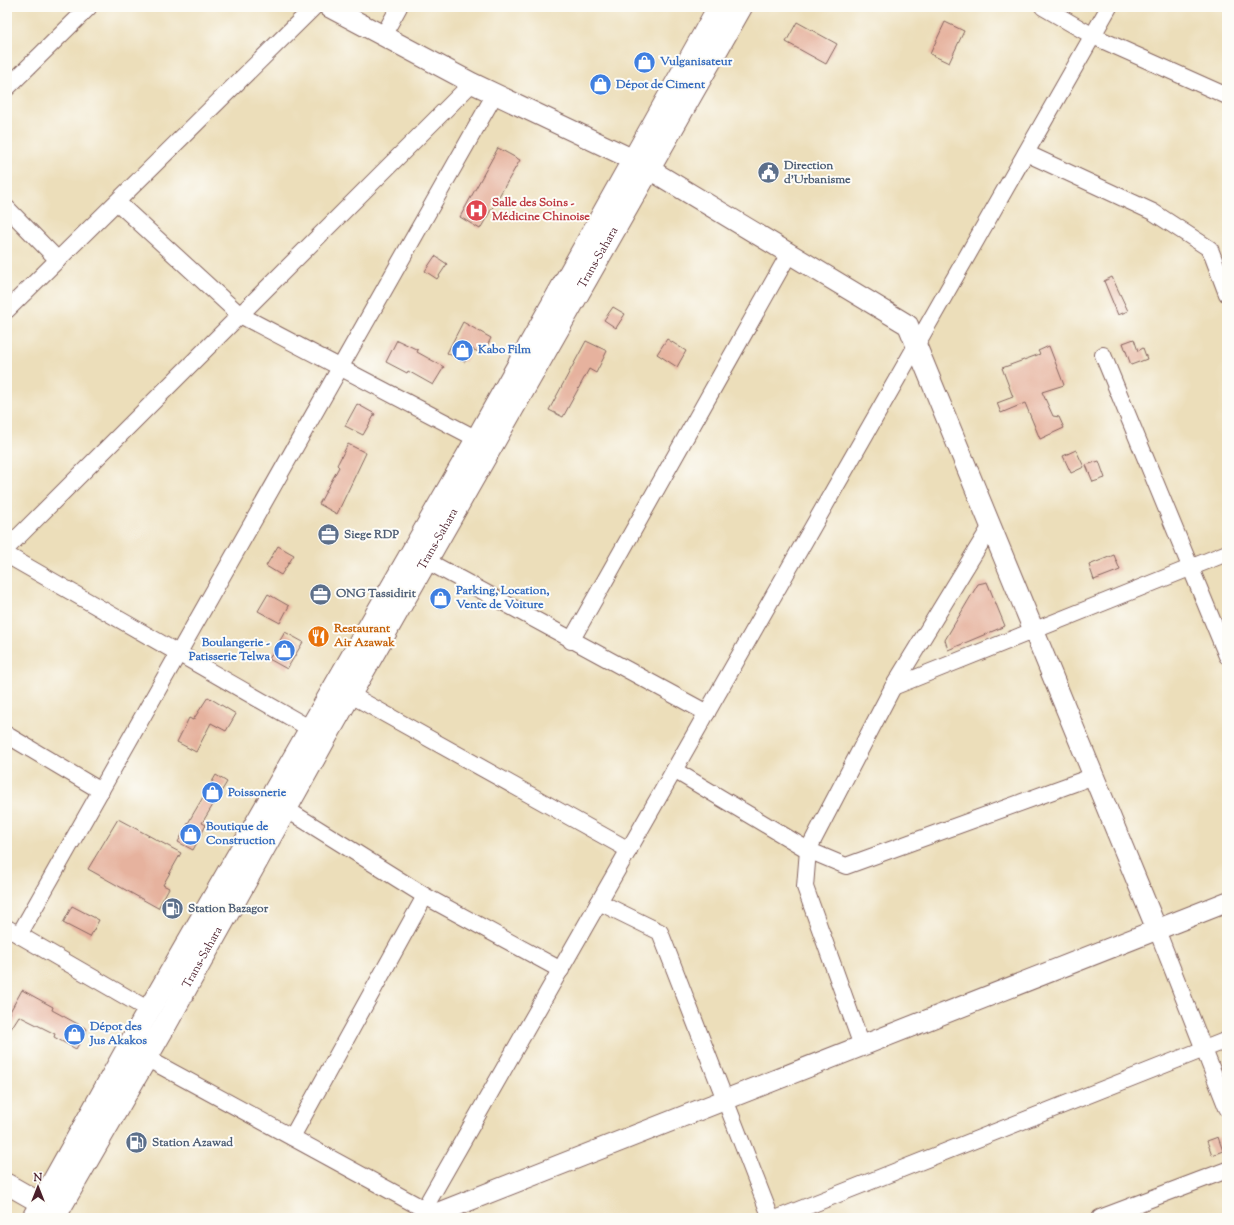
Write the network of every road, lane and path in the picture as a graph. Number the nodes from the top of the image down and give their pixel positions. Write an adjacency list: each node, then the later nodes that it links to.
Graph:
1 (89, 7): 12 (street)
2 (314, 7): 17 (street)
3 (329, 7): 9 (street)
4 (399, 7): 9 (street)
5 (719, 7): 16 (main road, Trans-Sahara)
6 (741, 7): 16 (main road, Trans-Sahara)
7 (1043, 7): 10 (street)
8 (1109, 7): 10 (street)
9 (383, 36): 11 (street)
10 (1092, 36): 14 (street); 15 (street)
11 (472, 83): 13 (street); 23 (street)
12 (7, 88)
13 (495, 94): 16 (street); 26 (street)
14 (1227, 96)
15 (1026, 153): 21 (street); 24 (street)
16 (642, 165): 19 (street); 27 (main road, Trans-Sahara); 32 (main road, Trans-Sahara)
17 (117, 202): 20 (street); 23 (street)
18 (7, 208): 20 (street)
19 (790, 252): 24 (street); 35 (street)
20 (58, 260): 22 (street)
21 (1227, 294)
22 (7, 310)
23 (240, 315): 26 (street); 29 (street)
24 (916, 345): 28 (street); 40 (street)
25 (1103, 355): 33 (street)
26 (340, 368): 27 (street); 36 (street)
27 (477, 439): 41 (main road, Trans-Sahara)
28 (991, 526): 34 (street); 38 (street)
29 (7, 548)
30 (1227, 553): 33 (street)
31 (7, 555): 36 (street)
32 (426, 561): 35 (street); 39 (main road, Trans-Sahara)
33 (1190, 568): 34 (street); 37 (street)
34 (1034, 630): 38 (street); 44 (street)
35 (571, 641): 40 (street)
36 (179, 652): 41 (street); 45 (street)
37 (1227, 656)
38 (893, 688): 48 (street)
39 (351, 695): 46 (main road, Trans-Sahara); 47 (street)
40 (707, 713): 43 (street)
41 (310, 728): 46 (main road, Trans-Sahara)
42 (7, 735): 45 (street)
43 (674, 770): 47 (street); 48 (street)
44 (1094, 776): 48 (street); 52 (street)
45 (101, 791): 53 (street)
46 (278, 804): 49 (street); 55 (main road, Trans-Sahara); 59 (main road, Trans-Sahara)
47 (629, 850): 50 (street)
48 (808, 850): 57 (street)
49 (425, 896): 54 (street); 62 (street)
50 (599, 902): 54 (street); 60 (street)
51 (1227, 902): 52 (street)
52 (1157, 930): 57 (street); 58 (street)
53 (13, 931): 55 (street)
54 (561, 970): 66 (street)
55 (149, 1010): 59 (main road, Trans-Sahara)
56 (1227, 1040): 58 (street)
57 (862, 1046): 60 (street)
58 (1204, 1049): 61 (street); 68 (street)
59 (138, 1053): 62 (street); 65 (main road, Trans-Sahara)
60 (726, 1100): 66 (street); 67 (street)
61 (1227, 1108)
62 (292, 1137): 66 (street)
63 (1227, 1170): 69 (street)
64 (7, 1184): 65 (street)
65 (46, 1214)
66 (428, 1214)
67 (771, 1218)
68 (778, 1218)
69 (1100, 1218)

